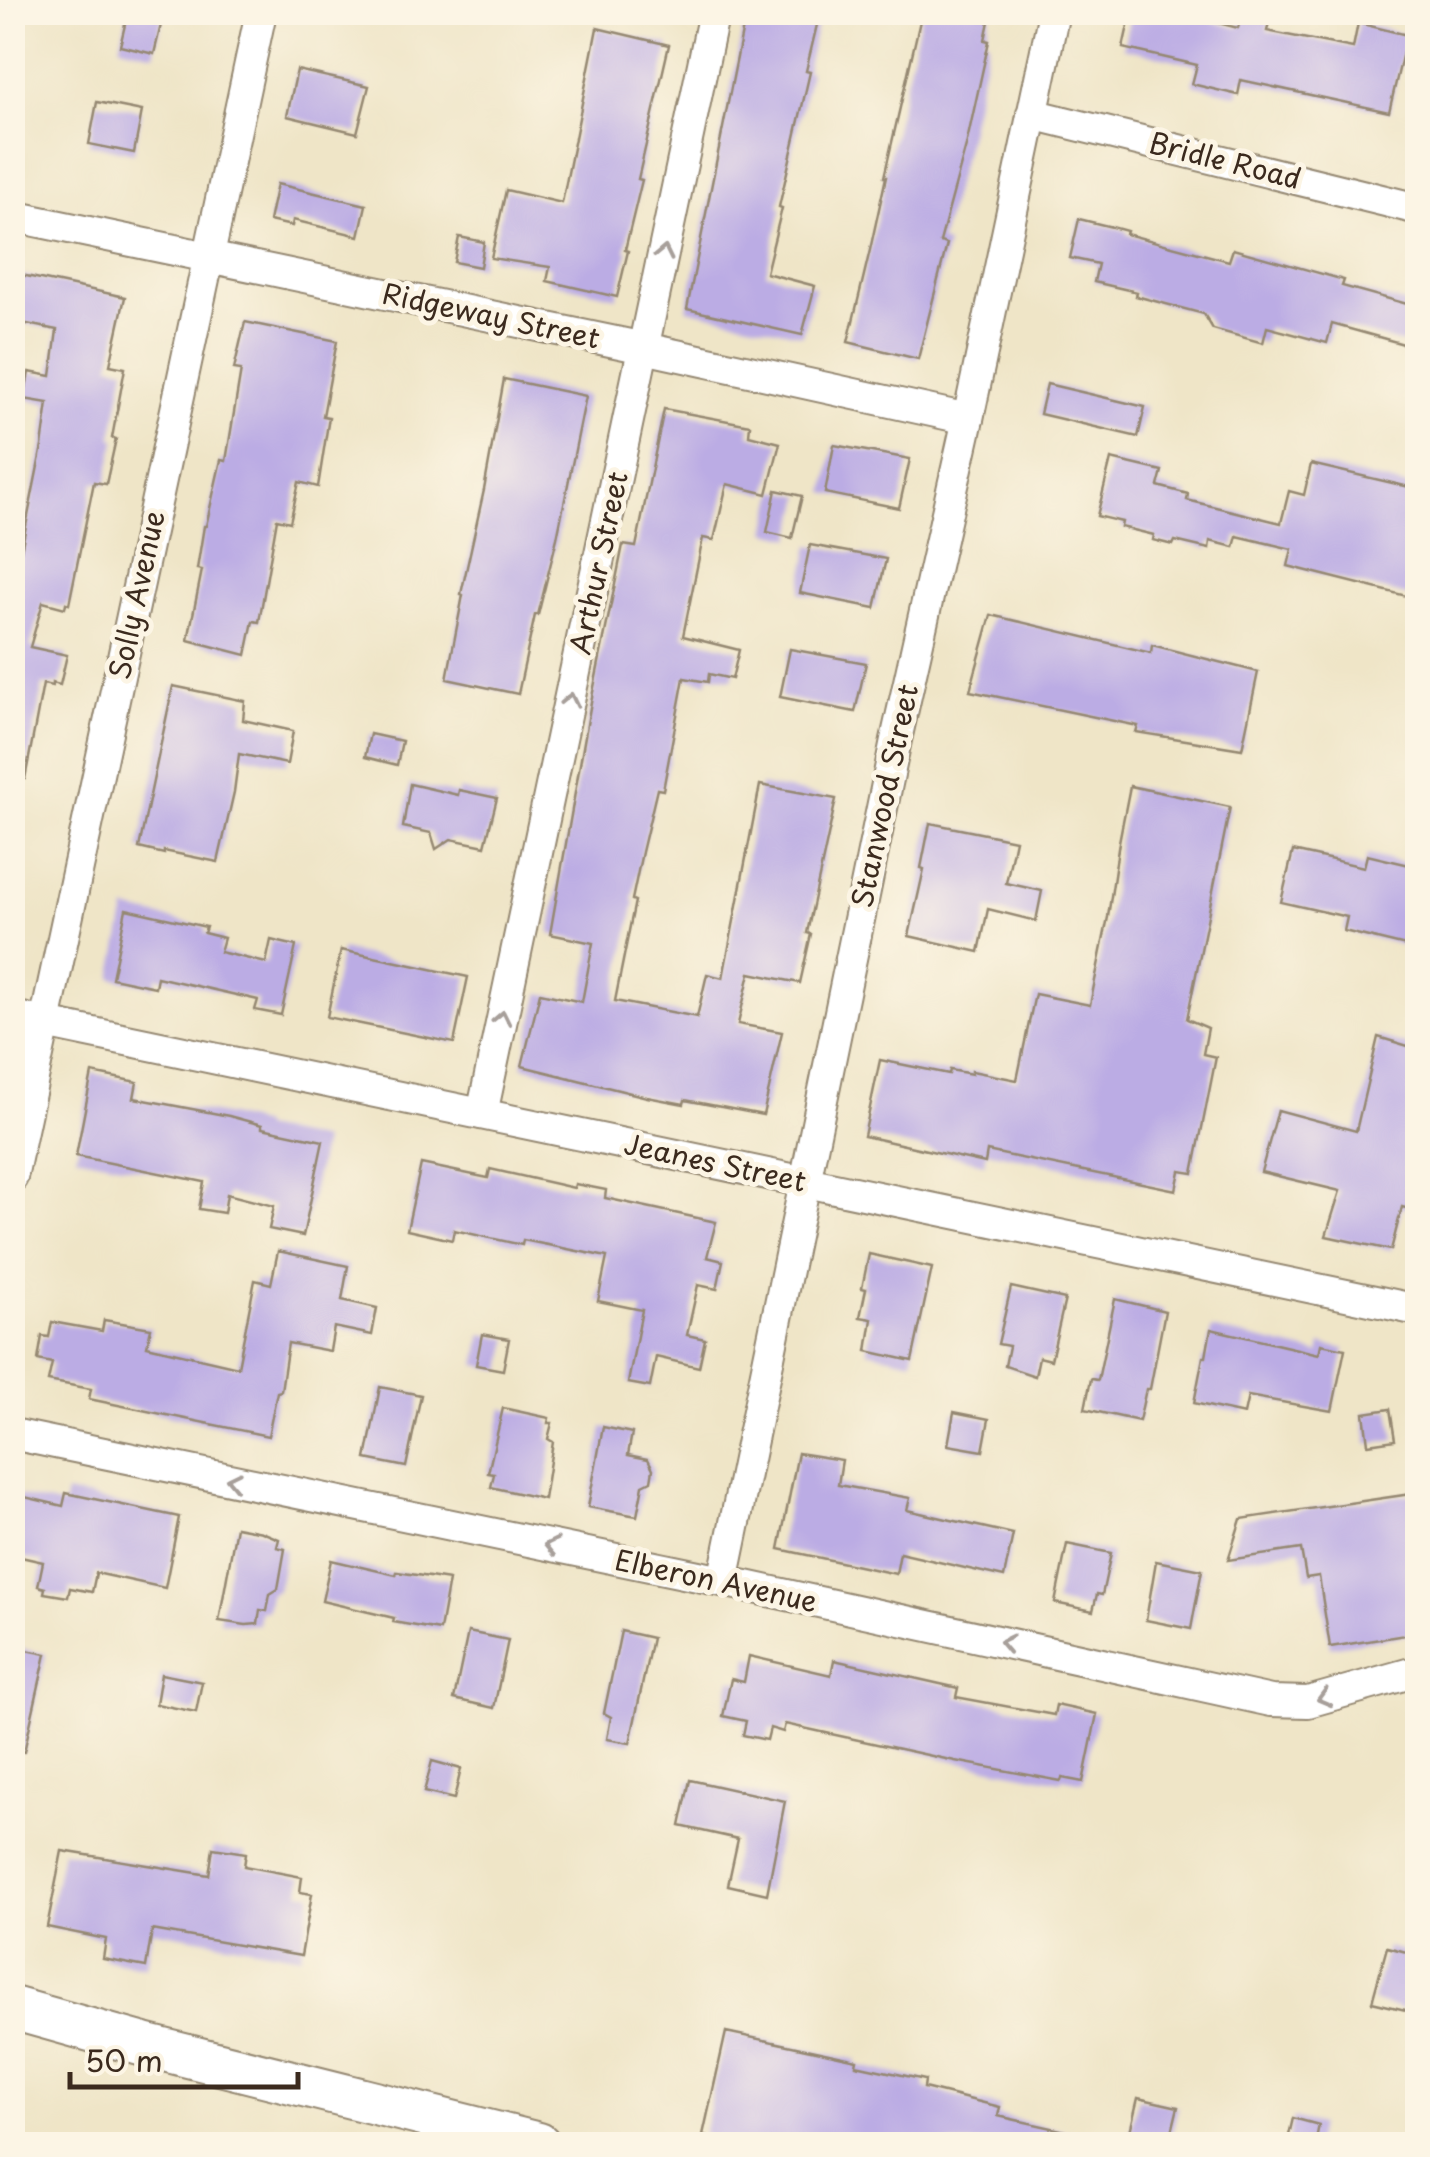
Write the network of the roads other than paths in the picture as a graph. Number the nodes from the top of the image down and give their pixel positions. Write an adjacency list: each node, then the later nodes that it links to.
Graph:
1 (261, 12): 7 (street, Solly Avenue)
2 (714, 12): 8 (street, Arthur Street, one-way to 2)
3 (1054, 12): 4 (street, Stanwood Street)
4 (1032, 114): 5 (street, Bridle Road); 9 (street, Stanwood Street)
5 (1418, 209)
6 (12, 216): 7 (street, Ridgeway Street)
7 (209, 257): 8 (street, Ridgeway Street); 11 (street, Solly Avenue)
8 (644, 348): 9 (street, Ridgeway Street); 12 (street, Arthur Street, one-way to 8)
9 (968, 419): 14 (street, Stanwood Street)
10 (12, 1016): 11 (street, Jeanes Street)
11 (45, 1022): 12 (street, Jeanes Street); 13 (street, Solly Avenue)
12 (482, 1114): 14 (street, Jeanes Street)
13 (12, 1178)
14 (804, 1182): 15 (street, Jeanes Street); 17 (street, Stanwood Street)
15 (1418, 1310)
16 (12, 1434): 17 (street, Elberon Avenue, one-way to 16)
17 (722, 1581): 18 (street, Elberon Avenue, one-way to 17)
18 (1418, 1672)
19 (12, 2008): 20 (street)
20 (539, 2144)

